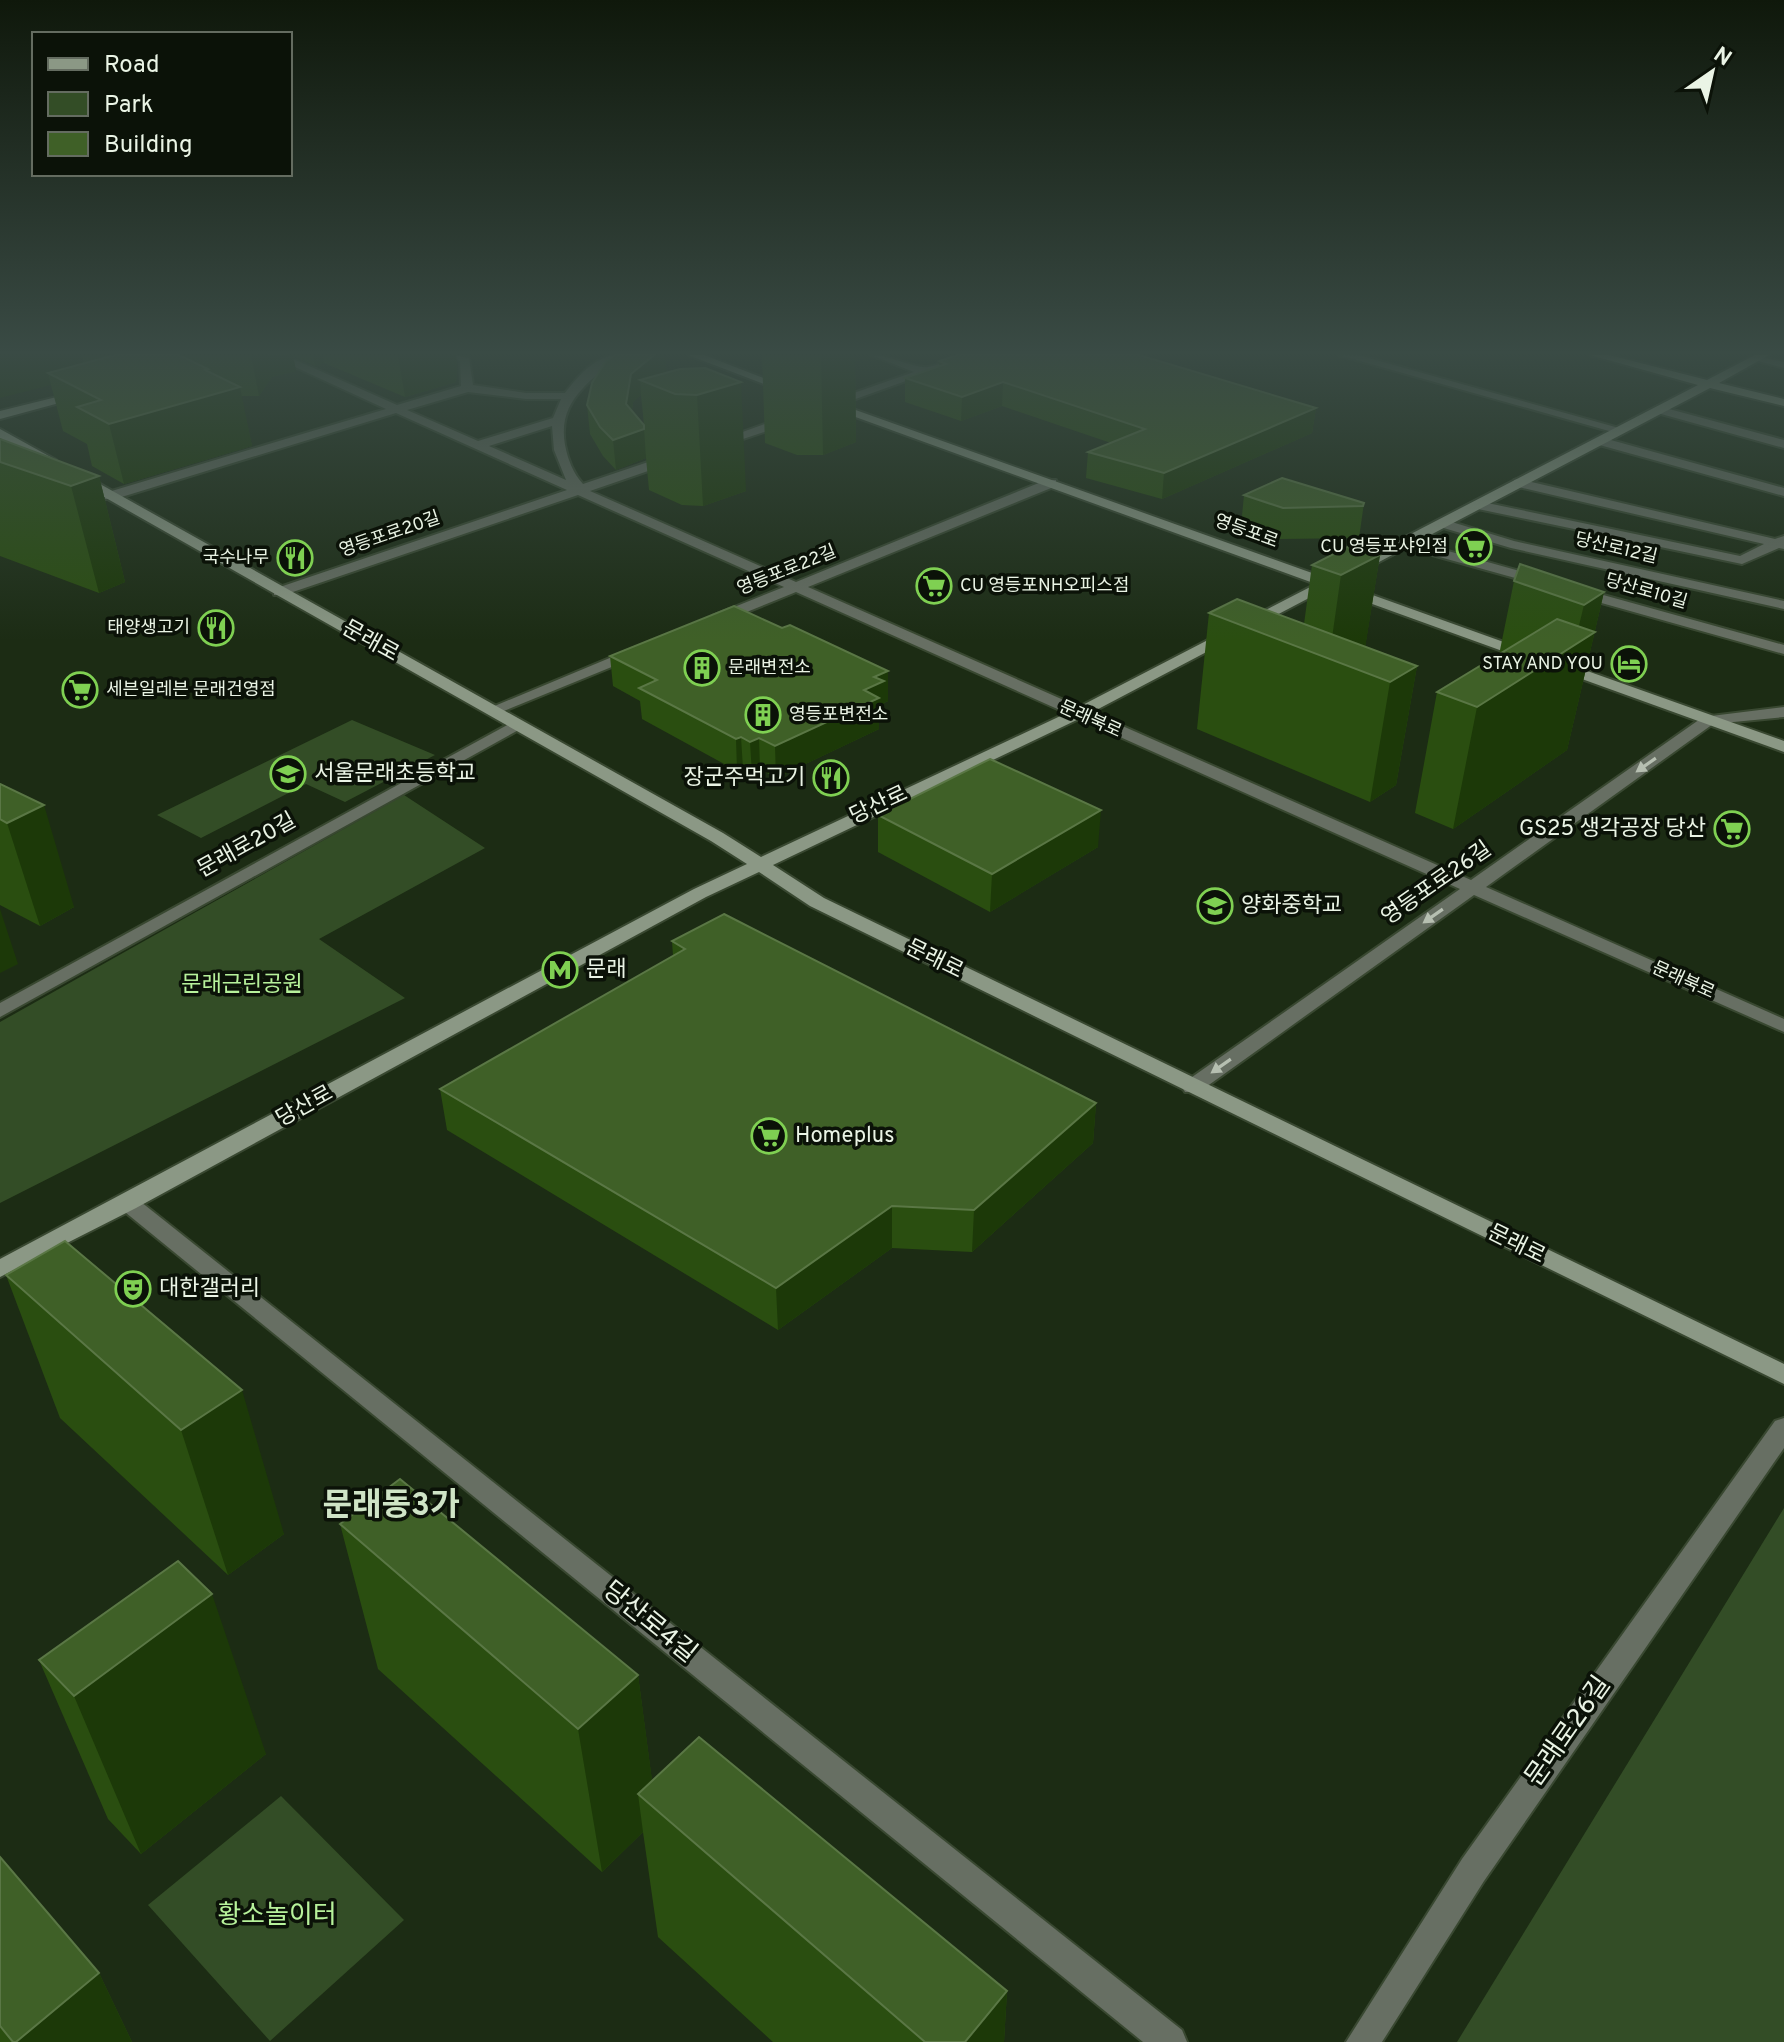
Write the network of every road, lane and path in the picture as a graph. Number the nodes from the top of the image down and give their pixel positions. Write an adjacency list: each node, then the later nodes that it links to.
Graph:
1 (30, 450): 13 (main road, 문래로)
2 (263, 450): 13 (street)
3 (486, 450): 11 (street, 문래북로)
4 (560, 450): 11 (street)
5 (952, 450): 9 (main road, 영등포로)
6 (1582, 450): 10 (main road, 당산로)
7 (1634, 450): 12 (street)
8 (691, 452): 11 (street, 영등포로20길)
9 (1051, 483): 18 (main road, 영등포로); 19 (street, 영등포로22길)
10 (1519, 483): 14 (main road, 당산로); 17 (street)
11 (576, 491): 19 (street, 문래북로); 20 (street, 영등포로20길)
12 (1784, 492)
13 (110, 496): 20 (main road, 문래로)
14 (1478, 505): 15 (main road, 당산로); 17 (street)
15 (1442, 523): 16 (main road, 당산로); 21 (street, 당산로12길)
16 (1405, 543): 18 (main road, 당산로); 24 (street, 당산로10길)
17 (1782, 543)
18 (1328, 583): 27 (main road, 당산로); 28 (main road, 영등포로)
19 (793, 588): 22 (street, 영등포로22길); 27 (street, 문래북로)
20 (279, 592): 25 (main road, 문래로)
21 (1784, 605)
22 (708, 623)
23 (651, 646): 25 (street)
24 (1784, 650)
25 (493, 710): 29 (main road, 문래로)
26 (1784, 712): 28 (street)
27 (1077, 714): 31 (main road, 당산로); 32 (street, 문래북로)
28 (1709, 720): 30 (main road, 영등포로); 32 (street, 영등포로26길, one-way to 32)
29 (518, 724): 31 (main road, 문래로); 33 (street, 문래로20길)
30 (1784, 747)
31 (759, 863): 35 (main road, 문래로); 36 (main road, 당산로)
32 (1472, 888): 34 (street, 문래북로); 35 (street, 영등포로26길, one-way to 35)
33 (0, 1011)
34 (1784, 1026)
35 (1192, 1087): 38 (main road, 문래로)
36 (128, 1203): 37 (main road, 당산로); 40 (street, 당산로4길)
37 (0, 1269)
38 (1784, 1375)
39 (1784, 1428): 41 (street, 문래로26길)
40 (1170, 2042)
41 (1363, 2042)

